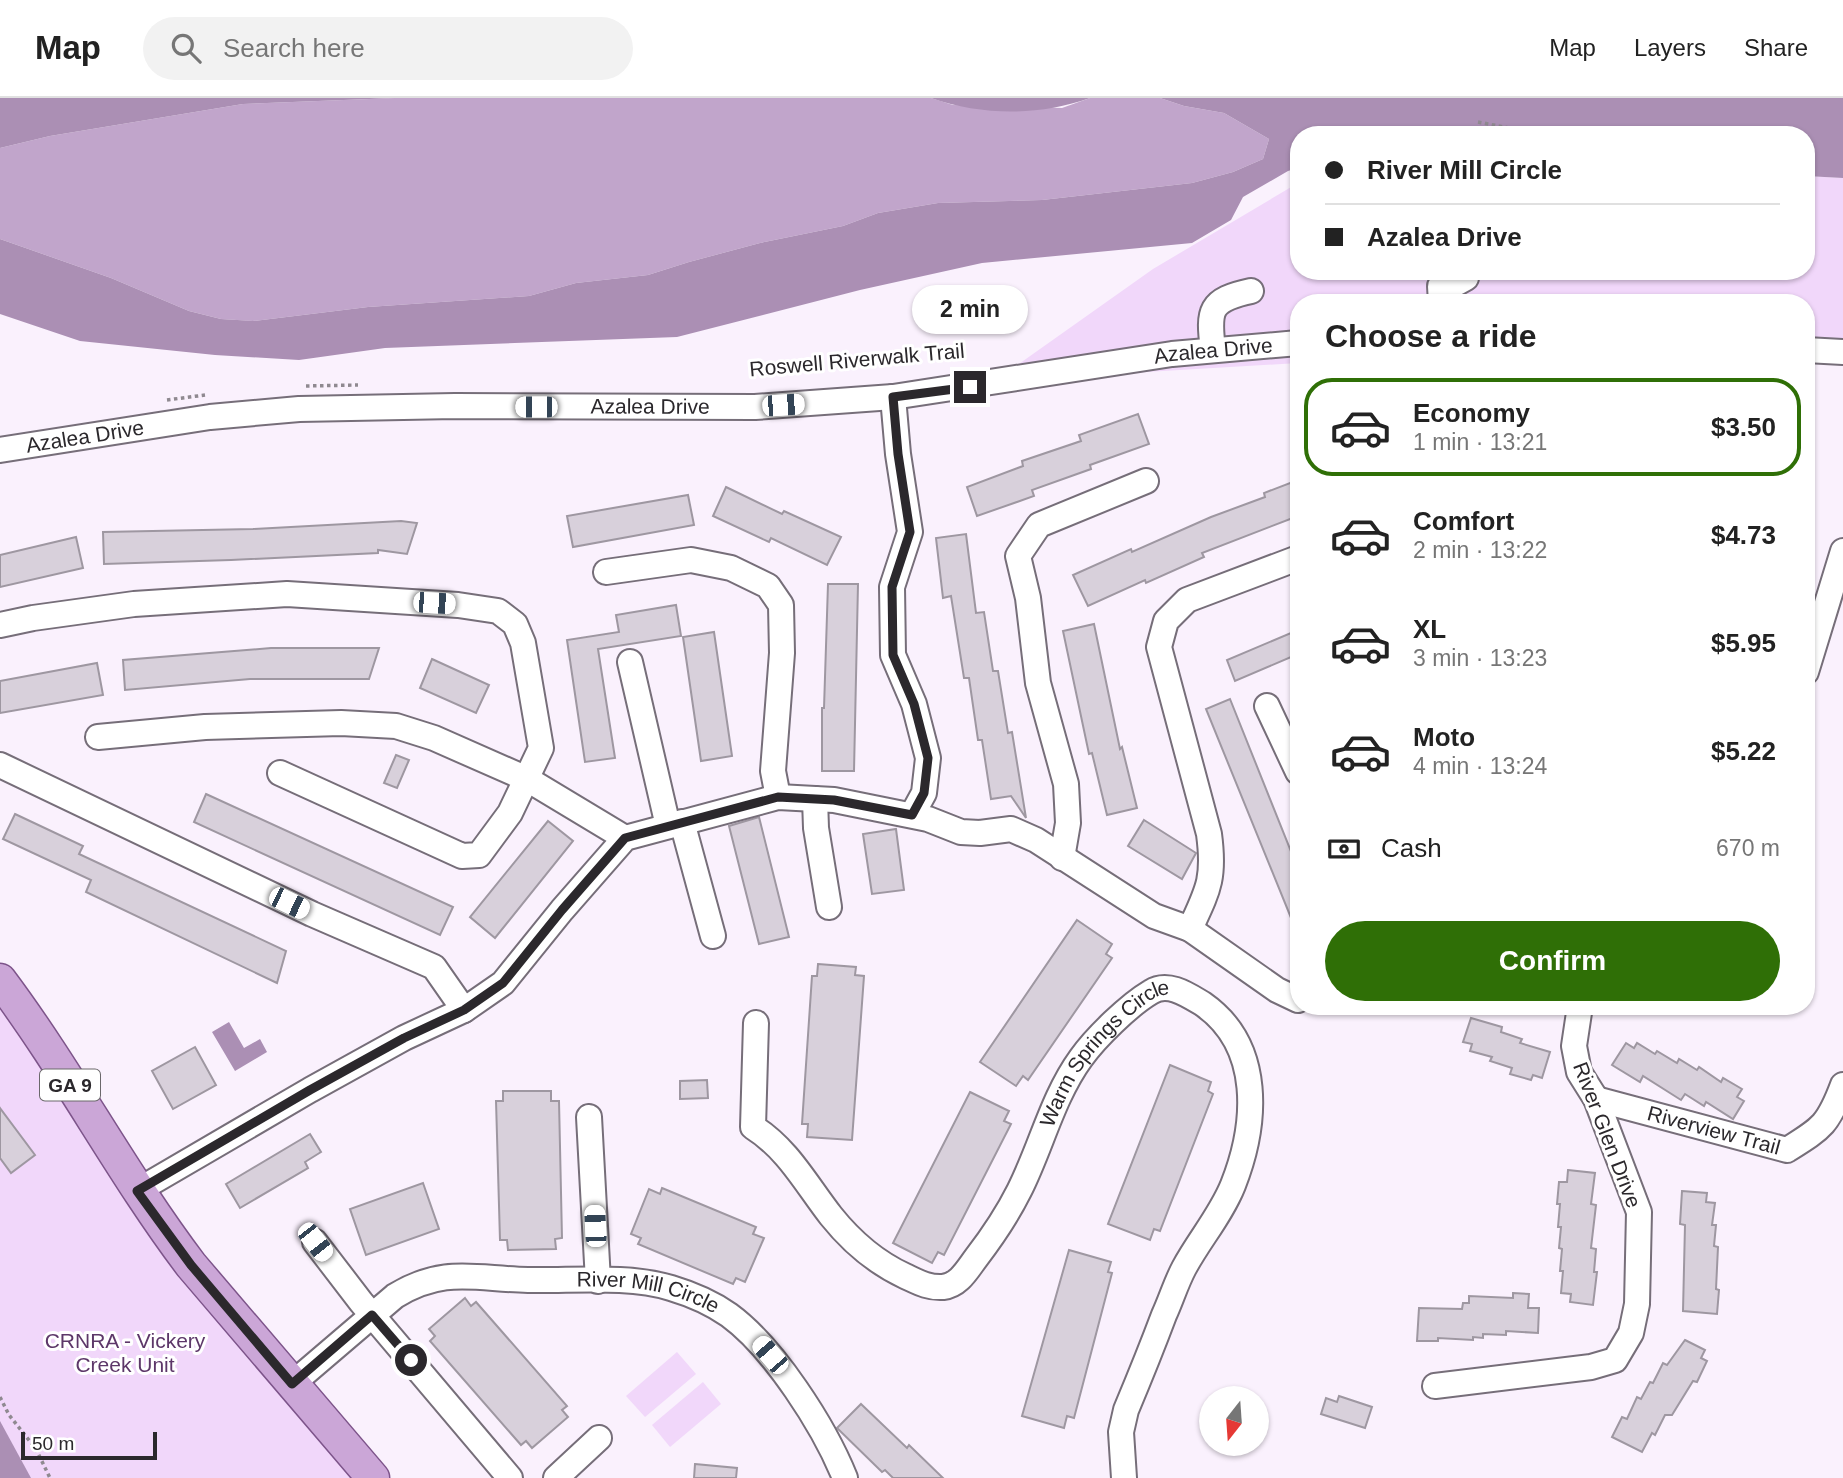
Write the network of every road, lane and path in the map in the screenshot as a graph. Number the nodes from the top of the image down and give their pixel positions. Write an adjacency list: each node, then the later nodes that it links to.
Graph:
1 (1478, 122): 2 (path)
2 (1499, 126)
3 (1462, 280): 5 (street)
4 (1251, 291): 7 (street)
5 (1441, 294)
6 (1290, 345): 7 (street, Azalea Drive)
7 (1213, 350): 13 (street, Azalea Drive)
8 (1815, 350): 9 (street)
9 (1843, 352)
10 (367, 385): 11 (path)
11 (300, 386)
12 (205, 395): 14 (path)
13 (893, 397): 15 (street, Azalea Drive); 31 (street)
14 (164, 401)
15 (0, 450)
16 (1146, 481): 34 (street)
17 (1843, 551): 21 (street)
18 (1290, 561): 36 (street)
19 (606, 572): 29 (street)
20 (0, 625): 28 (street)
21 (1815, 643)
22 (630, 662): 32 (street)
23 (1268, 706): 25 (street)
24 (98, 737): 28 (street)
25 (1290, 754)
26 (0, 765): 40 (street)
27 (280, 772): 28 (street)
28 (527, 779): 33 (street)
29 (778, 797): 30 (street); 32 (street)
30 (815, 799): 31 (street); 35 (street)
31 (912, 815): 34 (street)
32 (675, 824): 33 (street); 37 (street)
33 (625, 838): 40 (street)
34 (1062, 858): 36 (street)
35 (829, 907)
36 (1190, 929): 39 (street)
37 (713, 936)
38 (0, 980): 46 (main road, GA 9)
39 (1290, 996)
40 (464, 1010): 46 (street)
41 (1579, 1015): 44 (street, River Glen Drive)
42 (756, 1023): 59 (street, Warm Springs Circle)
43 (1843, 1084): 44 (street, Riverview Trail)
44 (1596, 1099): 51 (street, River Glen Drive)
45 (589, 1117): 48 (street)
46 (137, 1191): 50 (main road, GA 9)
47 (315, 1242): 49 (street)
48 (598, 1281): 49 (street, River Mill Circle); 58 (street, River Mill Circle)
49 (372, 1315): 50 (street, River Mill Circle); 56 (street)
50 (292, 1384): 55 (main road, GA 9)
51 (1435, 1386)
52 (0, 1397): 54 (path)
53 (599, 1438): 57 (street)
54 (50, 1478)
55 (373, 1478)
56 (510, 1478)
57 (556, 1478)
58 (845, 1478)
59 (1124, 1478)

